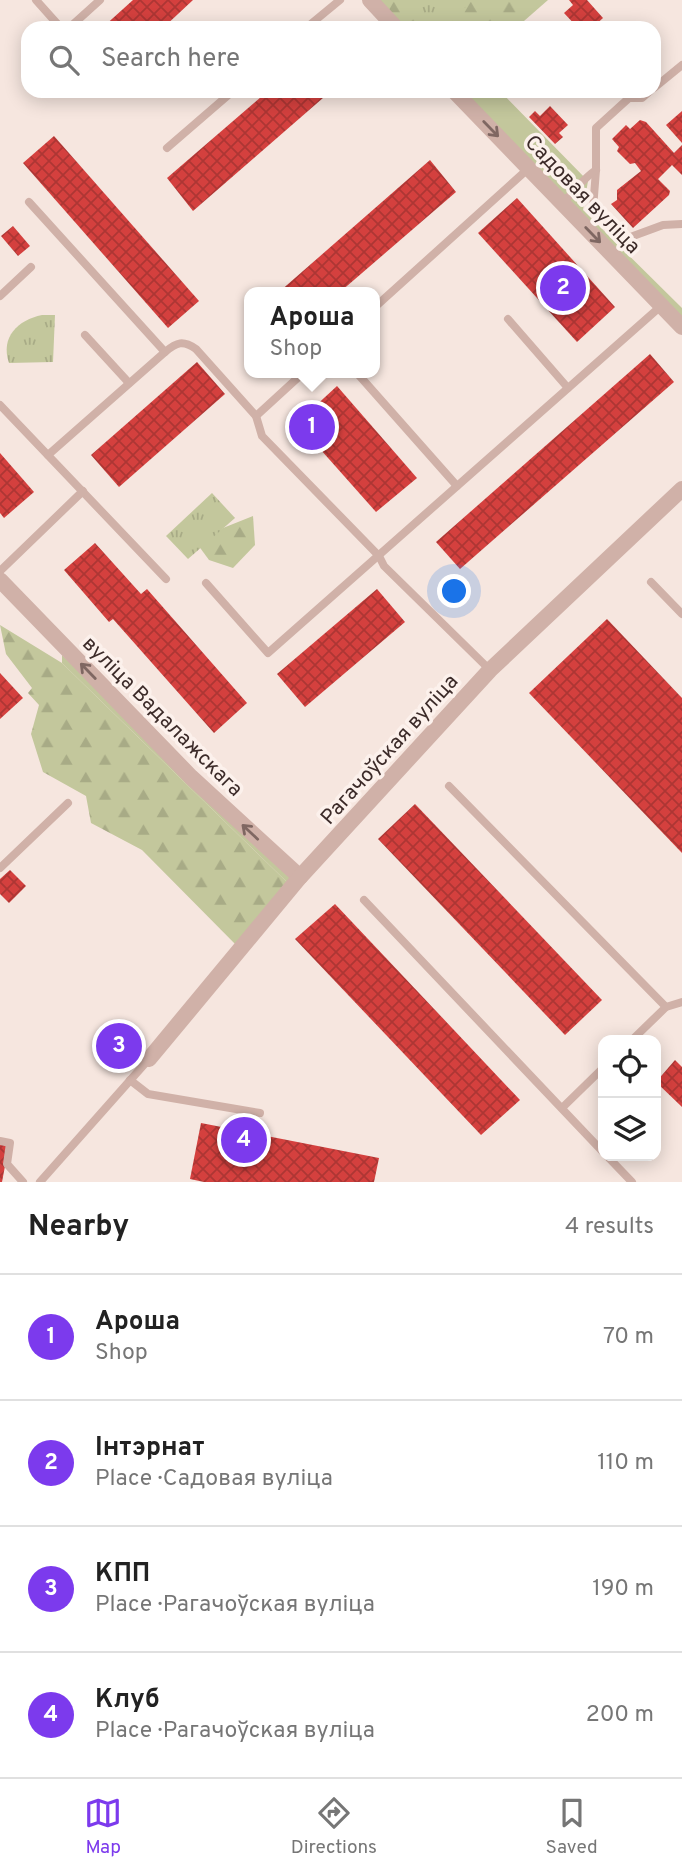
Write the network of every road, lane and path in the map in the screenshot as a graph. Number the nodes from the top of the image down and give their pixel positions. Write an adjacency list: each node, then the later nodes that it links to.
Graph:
1 (36, 0): 5 (lane)
2 (100, 0): 6 (lane)
3 (340, 0): 7 (lane)
4 (370, 0): 8 (street)
5 (55, 21)
6 (77, 21)
7 (314, 21)
8 (390, 21)
9 (682, 65): 10 (lane)
10 (661, 82)
11 (225, 98): 14 (lane)
12 (461, 98): 15 (street, Садовая вуліца, one-way to 15)
13 (629, 98): 16 (lane)
14 (167, 148)
15 (528, 167): 18 (street, Садовая вуліца); 22 (lane)
16 (596, 170): 18 (lane); 19 (lane)
17 (29, 202): 27 (lane)
18 (562, 203): 23 (street, Садовая вуліца, one-way to 23)
19 (682, 224)
20 (32, 267): 21 (lane)
21 (0, 296)
22 (380, 302)
23 (661, 306): 25 (street, Садовая вуліца); 31 (lane)
24 (508, 319): 31 (lane)
25 (682, 327)
26 (85, 335): 30 (lane)
27 (165, 352): 30 (lane); 33 (lane)
28 (298, 378): 33 (lane)
29 (360, 378): 35 (lane)
30 (129, 383): 34 (lane)
31 (568, 388): 35 (lane)
32 (0, 405): 34 (lane)
33 (256, 416): 38 (lane)
34 (48, 455): 37 (lane)
35 (457, 486): 38 (lane)
36 (682, 489): 45 (street, Рагачоўская вуліца)
37 (83, 491): 39 (lane); 40 (lane)
38 (379, 556): 43 (lane); 45 (lane)
39 (0, 571)
40 (166, 579)
41 (0, 580): 49 (street, вуліца Вадалажскага, one-way to 41)
42 (651, 582): 44 (lane)
43 (206, 583)
44 (682, 614)
45 (490, 670): 49 (street, Рагачоўская вуліца)
46 (449, 786): 52 (lane)
47 (68, 803): 48 (lane)
48 (0, 868)
49 (300, 877): 54 (street, Рагачоўская вуліца)
50 (364, 900): 57 (lane)
51 (682, 1002): 52 (lane)
52 (666, 1007): 53 (lane)
53 (637, 1035)
54 (149, 1059): 56 (lane)
55 (598, 1073): 57 (lane)
56 (130, 1080): 58 (lane); 63 (lane)
57 (562, 1108): 60 (lane)
58 (260, 1113)
59 (0, 1141): 62 (lane)
60 (598, 1147)
61 (612, 1161): 64 (lane)
62 (23, 1182)
63 (40, 1182)
64 (632, 1182)

